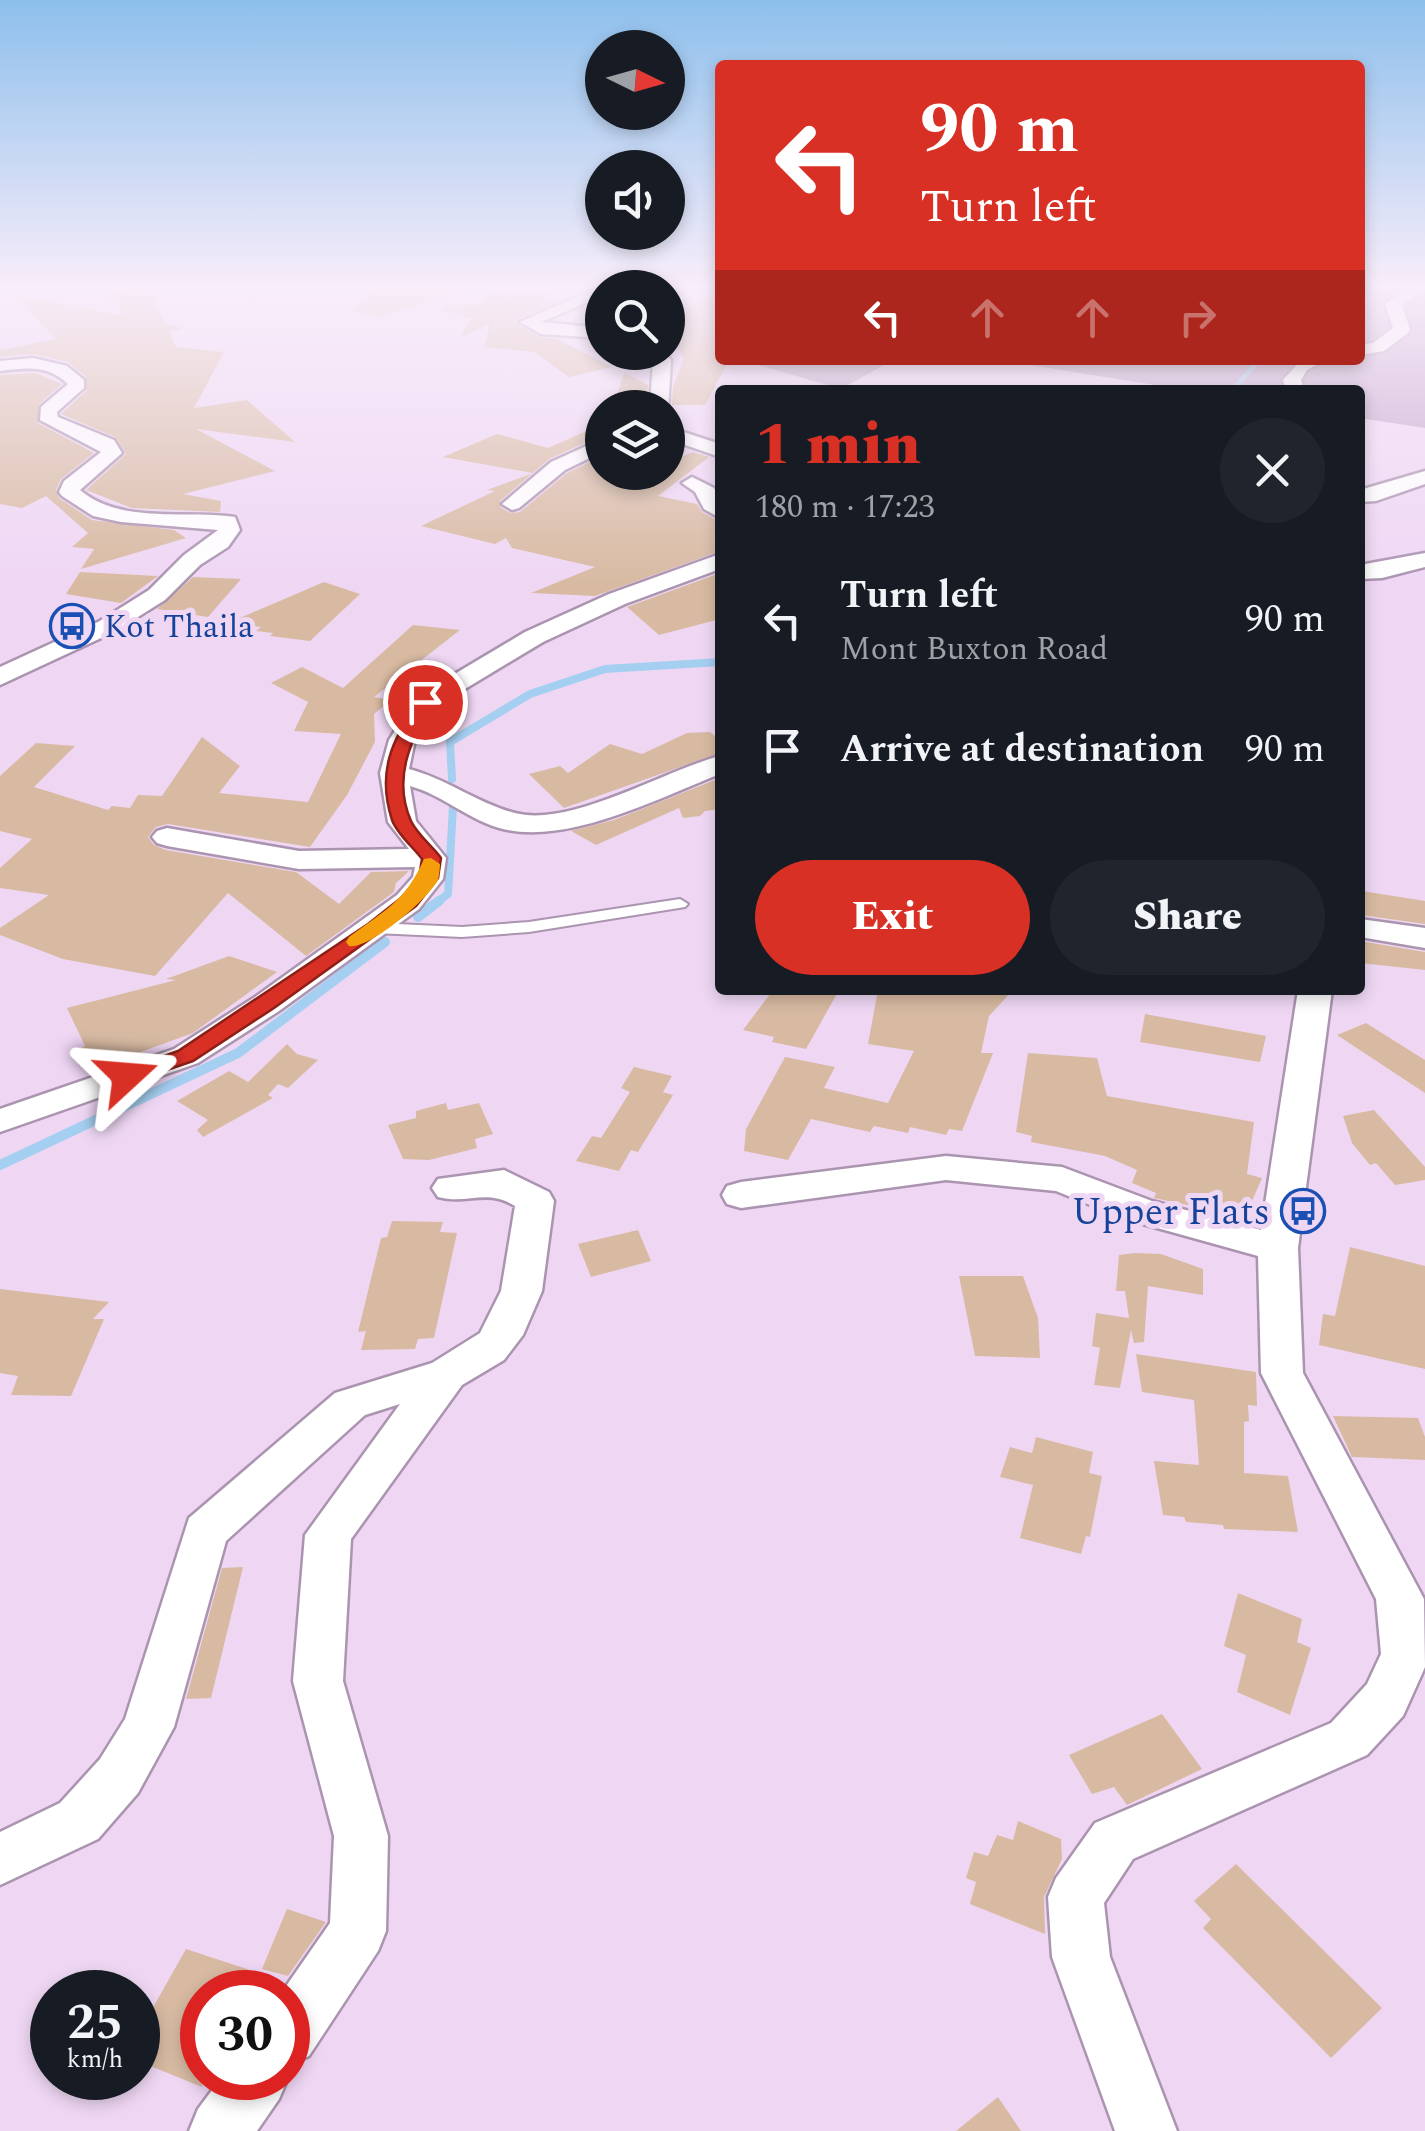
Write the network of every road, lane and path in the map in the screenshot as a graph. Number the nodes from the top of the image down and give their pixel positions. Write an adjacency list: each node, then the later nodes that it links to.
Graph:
1 (76, 385): 13 (street)
2 (685, 439): 3 (street)
3 (715, 449)
4 (585, 452): 8 (street)
5 (1425, 477): 7 (street)
6 (692, 483): 9 (street)
7 (1365, 497)
8 (512, 504)
9 (715, 508)
10 (1425, 560): 12 (street)
11 (715, 564): 15 (street)
12 (1365, 572)
13 (0, 677)
14 (715, 766): 15 (street)
15 (394, 773): 17 (street)
16 (167, 838): 17 (street)
17 (432, 858): 19 (street)
18 (680, 904): 19 (lane)
19 (375, 928): 23 (street)
20 (1365, 929): 21 (street)
21 (1425, 938)
22 (1314, 995): 26 (street)
23 (0, 1121)
24 (452, 1188): 27 (street)
25 (740, 1195): 26 (street)
26 (1278, 1248): 32 (street)
27 (447, 1374): 28 (street); 29 (street)
28 (0, 1859)
29 (310, 2003)
30 (242, 2100): 31 (street)
31 (220, 2131)
32 (1146, 2131)

